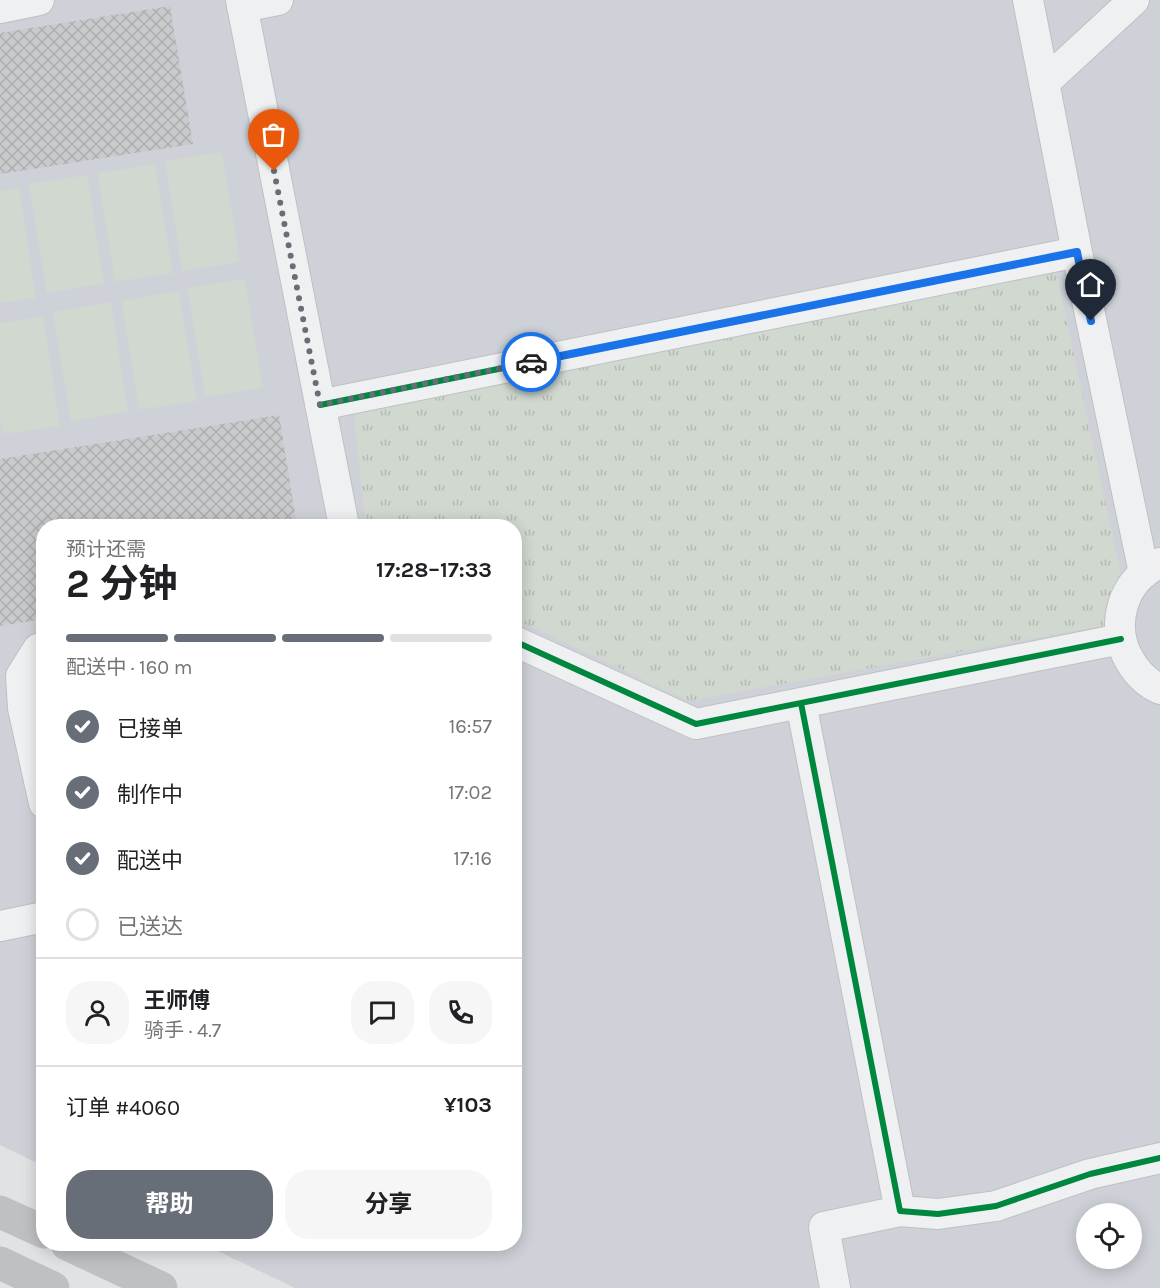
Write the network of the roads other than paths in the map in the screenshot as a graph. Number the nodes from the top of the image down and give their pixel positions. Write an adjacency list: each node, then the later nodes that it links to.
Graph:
1 (39, 0): 6 (street)
2 (278, 0): 5 (street)
3 (1028, 0): 7 (street)
4 (1134, 0): 7 (street)
5 (241, 3): 9 (street)
6 (0, 8)
7 (1044, 83): 8 (street)
8 (1077, 252): 9 (street); 11 (street)
9 (320, 405): 10 (street)
10 (343, 519)
11 (1152, 568): 12 (street)
12 (1121, 639): 15 (street); 16 (street)
13 (522, 645): 16 (street)
14 (36, 652): 17 (street)
15 (1160, 689)
16 (801, 703): 21 (street)
17 (36, 767)
18 (36, 919): 19 (street)
19 (0, 926)
20 (1160, 1158): 21 (street)
21 (900, 1211): 28 (street)
22 (0, 1212): 23 (main road)
23 (36, 1228)
24 (83, 1251): 27 (main road)
25 (0, 1263): 26 (main road)
26 (53, 1288)
27 (161, 1288)
28 (836, 1288)

